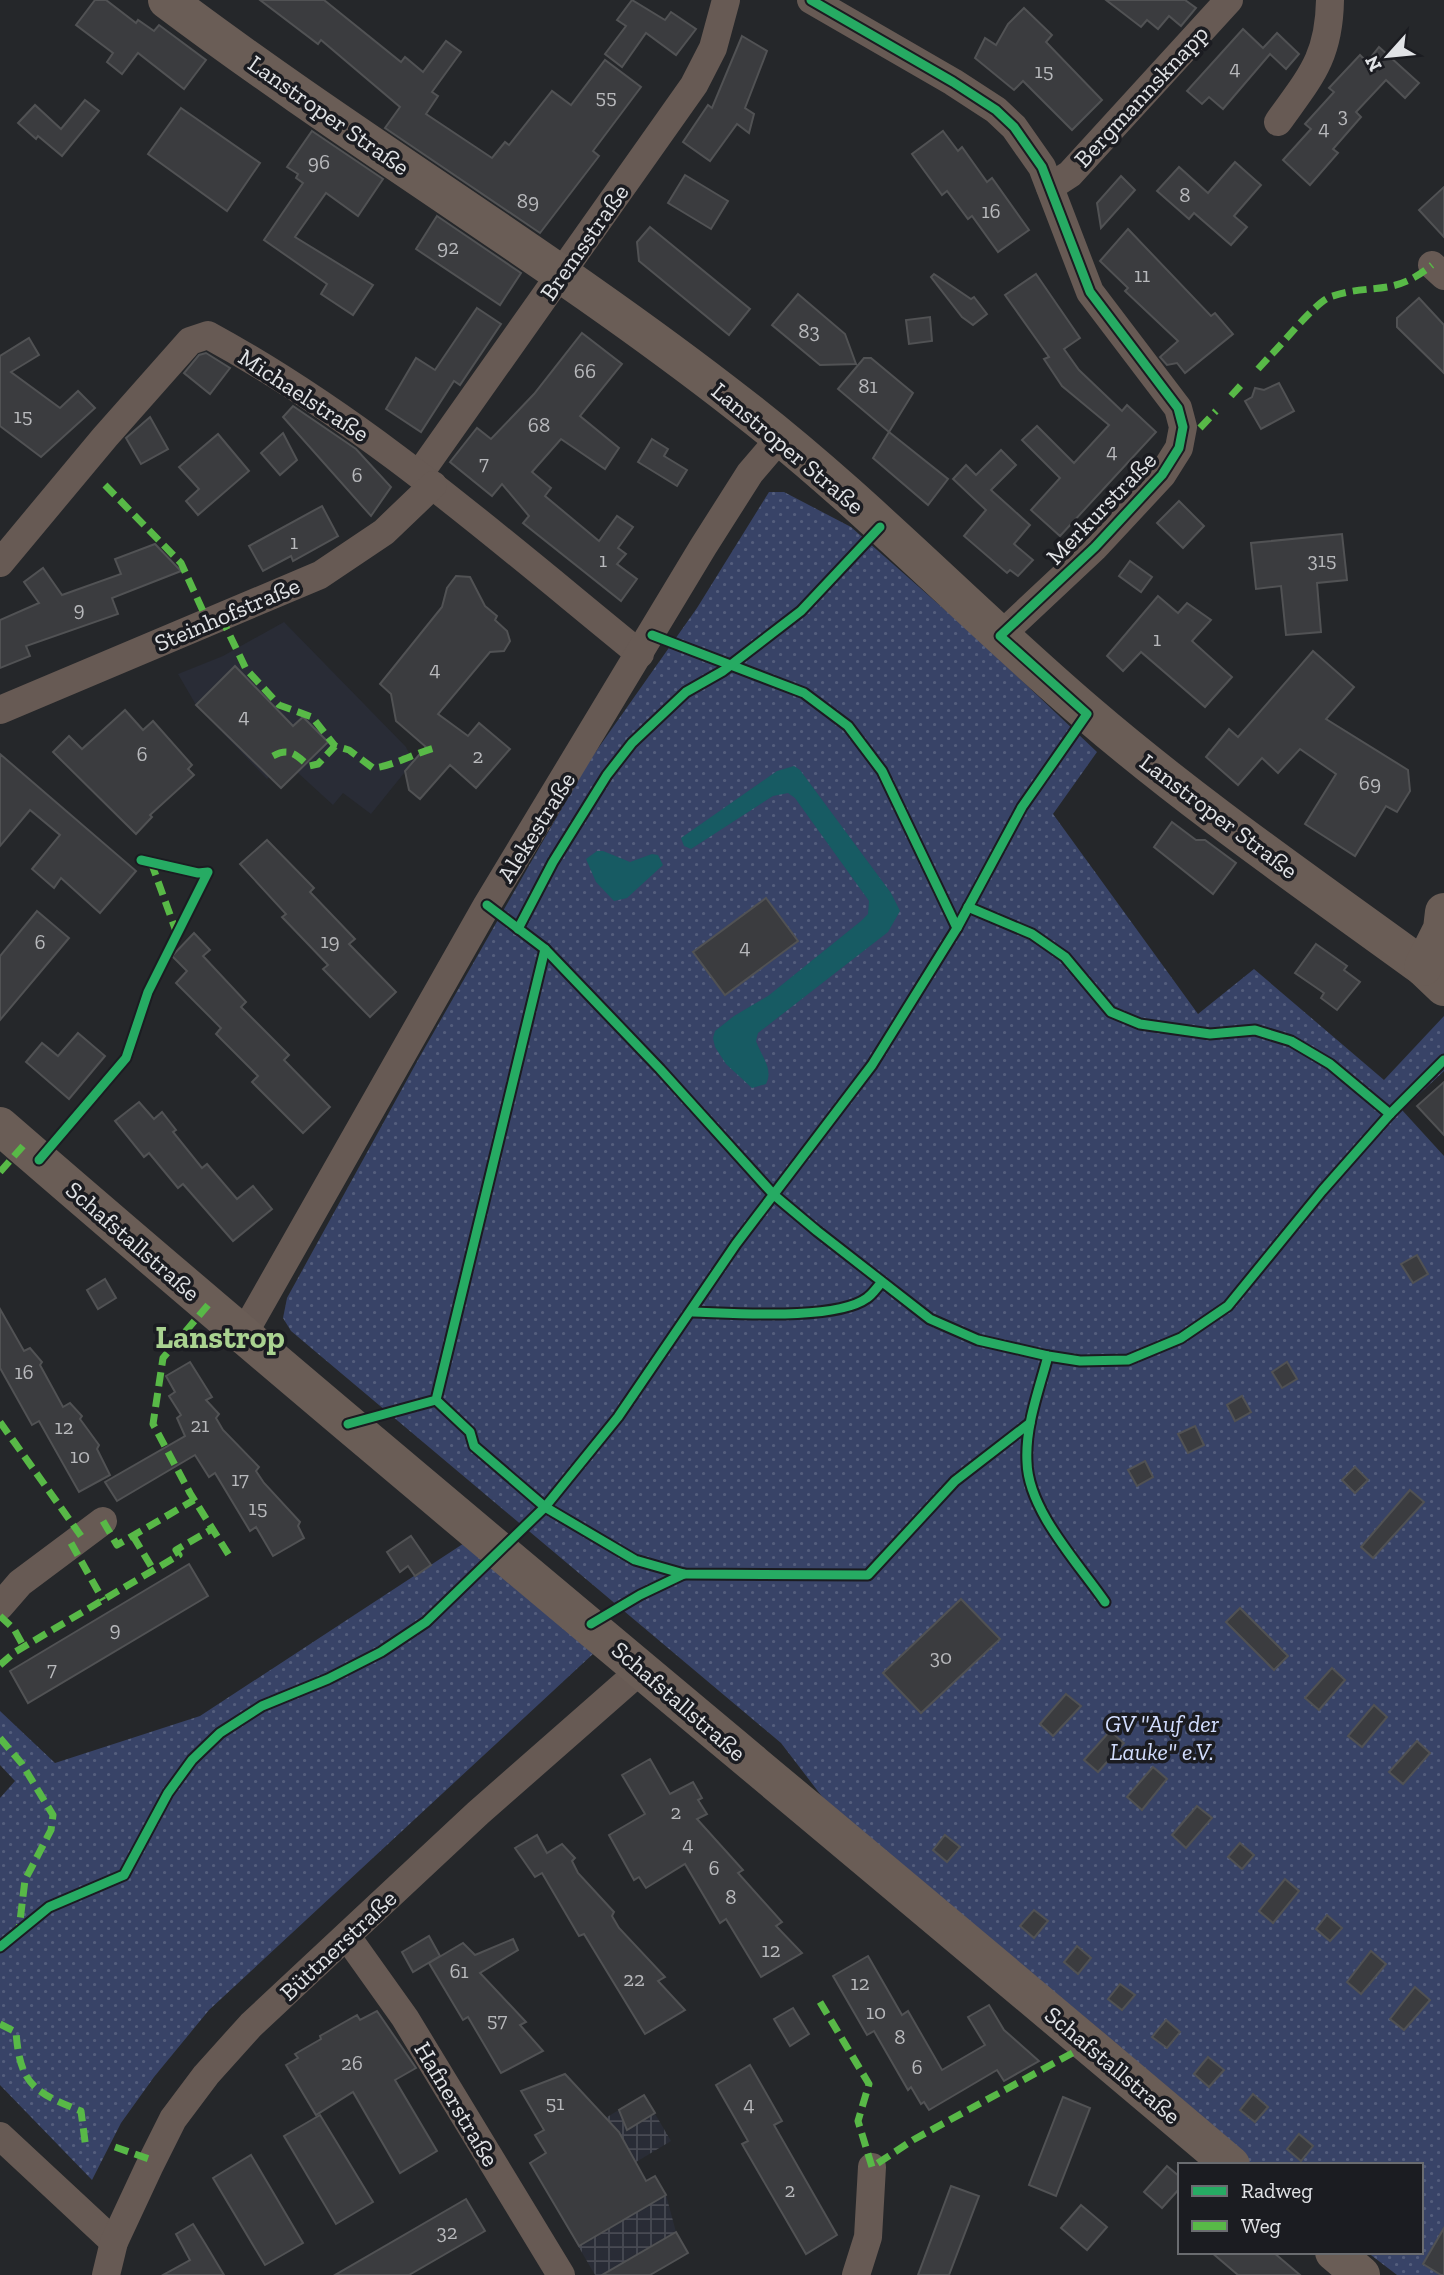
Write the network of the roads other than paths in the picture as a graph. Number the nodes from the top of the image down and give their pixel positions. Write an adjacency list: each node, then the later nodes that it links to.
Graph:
1 (167, 0): 8 (street, Lanstroper Straße)
2 (726, 0): 8 (street, Bremsstraße)
3 (811, 0): 7 (street, Merkurstraße)
4 (1229, 0): 7 (street, Bergmannsknapp)
5 (1330, 0): 6 (street)
6 (1278, 122)
7 (1050, 187): 12 (street, Merkurstraße)
8 (561, 275): 9 (street, Lanstroper Straße); 10 (street, Bremsstraße)
9 (780, 438): 12 (street, Lanstroper Straße); 13 (street, Alekestraße)
10 (426, 479): 11 (street, Michaelstraße); 13 (street, Michaelstraße); 14 (street, Steinhofstraße)
11 (0, 563)
12 (1000, 636): 16 (street, Lanstroper Straße)
13 (640, 654): 18 (street, Alekestraße)
14 (0, 710)
15 (1444, 912): 16 (street)
16 (1433, 977)
17 (0, 1126): 18 (street, Schafstallstraße)
18 (243, 1335): 21 (street, Schafstallstraße)
19 (103, 1521): 20 (street)
20 (0, 1606)
21 (642, 1669): 22 (street, Büttnerstraße); 24 (street, Schafstallstraße)
22 (348, 1938): 26 (street, Büttnerstraße); 29 (street, Hafnerstraße)
23 (0, 2136): 26 (street)
24 (1229, 2163)
25 (872, 2167): 30 (street)
26 (114, 2242): 28 (street, Büttnerstraße)
27 (1336, 2254): 31 (street)
28 (106, 2275)
29 (561, 2275)
30 (856, 2275)
31 (1361, 2275)

